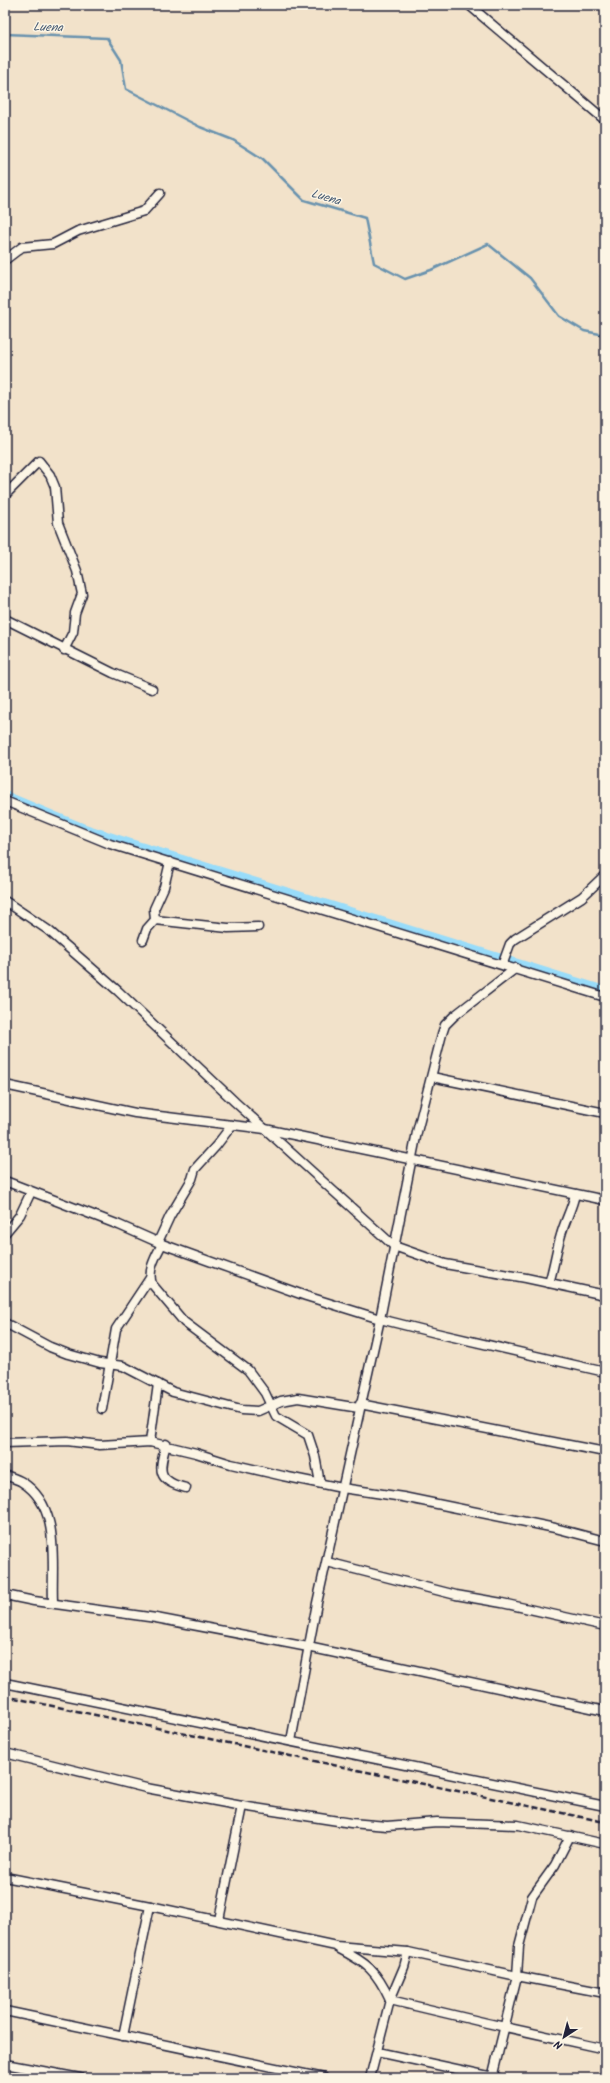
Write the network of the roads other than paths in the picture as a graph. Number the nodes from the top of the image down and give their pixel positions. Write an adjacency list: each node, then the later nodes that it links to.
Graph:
1 (469, 5): 2 (street)
2 (605, 120)
3 (160, 193): 4 (street)
4 (5, 260)
5 (5, 496): 7 (street)
6 (5, 619): 7 (street)
7 (64, 650): 8 (street)
8 (152, 689)
9 (5, 801): 10 (street)
10 (170, 862): 13 (street); 16 (street)
11 (605, 875): 16 (street)
12 (5, 901): 23 (street)
13 (154, 920): 14 (street); 15 (street)
14 (258, 927)
15 (143, 940)
16 (503, 964): 17 (street)
17 (516, 968): 18 (street); 19 (street)
18 (605, 996)
19 (432, 1077): 21 (street); 24 (street)
20 (5, 1085): 22 (street)
21 (605, 1114)
22 (232, 1125): 23 (street); 30 (street)
23 (264, 1129): 24 (street); 31 (street)
24 (412, 1160): 27 (street); 31 (street)
25 (5, 1181): 26 (street)
26 (31, 1192): 29 (street); 30 (street)
27 (575, 1194): 28 (street); 33 (street)
28 (605, 1200)
29 (5, 1232)
30 (160, 1243): 32 (street); 35 (street)
31 (394, 1246): 33 (street); 35 (street)
32 (150, 1278): 37 (street); 40 (street)
33 (549, 1284): 34 (street)
34 (605, 1295)
35 (380, 1319): 38 (street); 41 (street)
36 (5, 1323): 37 (street)
37 (110, 1364): 39 (street); 42 (street)
38 (605, 1372)
39 (158, 1384): 40 (street); 43 (street)
40 (270, 1406): 41 (street); 48 (street)
41 (360, 1406): 46 (street); 50 (street)
42 (102, 1409)
43 (150, 1442): 44 (street); 45 (street)
44 (5, 1443)
45 (166, 1444): 48 (street); 49 (street)
46 (605, 1452)
47 (5, 1475): 54 (street)
48 (320, 1483): 50 (street)
49 (186, 1488)
50 (342, 1488): 51 (street); 52 (street)
51 (605, 1541)
52 (327, 1562): 55 (street); 56 (street)
53 (5, 1595): 54 (street)
54 (53, 1602): 56 (street)
55 (605, 1626)
56 (308, 1647): 58 (street); 59 (street)
57 (5, 1683): 59 (street)
58 (605, 1712)
59 (291, 1741): 62 (street)
60 (5, 1754): 61 (street)
61 (242, 1806): 63 (street); 67 (street)
62 (605, 1806)
63 (570, 1836): 64 (street); 70 (street)
64 (605, 1844)
65 (5, 1877): 66 (street)
66 (150, 1906): 67 (street); 75 (street)
67 (219, 1920): 68 (street)
68 (336, 1946): 69 (street); 72 (street)
69 (408, 1952): 70 (street); 72 (street)
70 (517, 1976): 71 (street); 74 (street)
71 (605, 1993)
72 (390, 2000): 74 (street); 77 (street)
73 (5, 2010): 75 (street)
74 (506, 2026): 76 (street); 82 (street)
75 (123, 2036): 80 (street)
76 (605, 2048)
77 (377, 2052): 81 (street); 82 (street)
78 (5, 2064): 79 (street)
79 (80, 2078)
80 (324, 2078)
81 (370, 2078)
82 (495, 2078)

